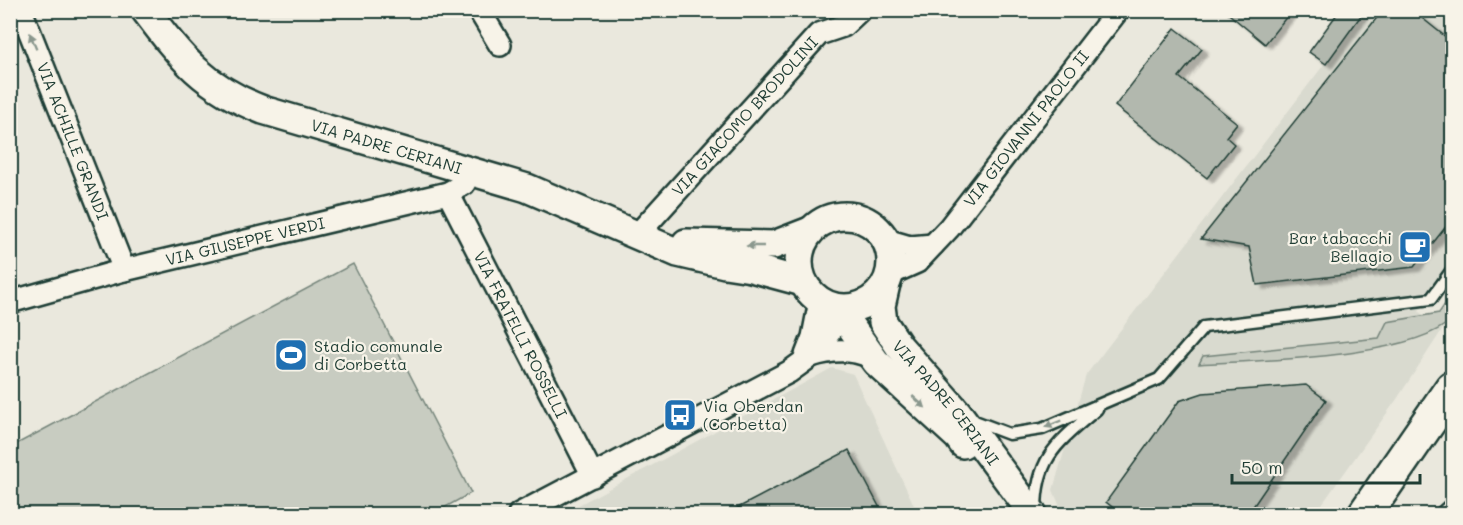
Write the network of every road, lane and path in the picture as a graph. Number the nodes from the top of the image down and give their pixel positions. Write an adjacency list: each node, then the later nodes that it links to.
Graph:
1 (21, 10): 13 (street, VIA ACHILLE GRANDI, one-way to 1)
2 (145, 10): 7 (street, VIA PADRE CERIANI)
3 (480, 10): 6 (street)
4 (860, 10): 10 (street, VIA GIACOMO BRODOLINI)
5 (1118, 10): 12 (street, VIA GIOVANNI PAOLO II)
6 (500, 45)
7 (471, 171): 8 (street, VIA GIUSEPPE VERDI); 10 (street, VIA PADRE CERIANI)
8 (448, 193): 13 (street, VIA GIUSEPPE VERDI); 23 (street, VIA FRATELLI ROSSELLI)
9 (810, 231): 10 (street, VIA PADRE CERIANI, one-way to 10); 11 (street); 17 (street)
10 (647, 238): 17 (street, VIA PADRE CERIANI)
11 (886, 240): 12 (street); 15 (street)
12 (933, 245): 15 (street, VIA GIOVANNI PAOLO II)
13 (124, 270): 16 (street, VIA GIUSEPPE VERDI)
14 (1452, 270): 21 (lane)
15 (888, 279): 17 (street); 22 (street, VIA PADRE CERIANI)
16 (10, 302)
17 (830, 303): 18 (street, VIA PADRE CERIANI); 19 (street)
18 (871, 357): 19 (street); 26 (street, VIA PADRE CERIANI, one-way to 26)
19 (807, 359): 23 (street)
20 (1452, 388): 29 (main road)
21 (1107, 401): 22 (lane, one-way to 22); 28 (lane)
22 (958, 412): 27 (street, VIA PADRE CERIANI)
23 (592, 476): 25 (street)
24 (1452, 503): 30 (lane)
25 (519, 514)
26 (1014, 514)
27 (1033, 514)
28 (1037, 514)
29 (1365, 514)
30 (1440, 514)

